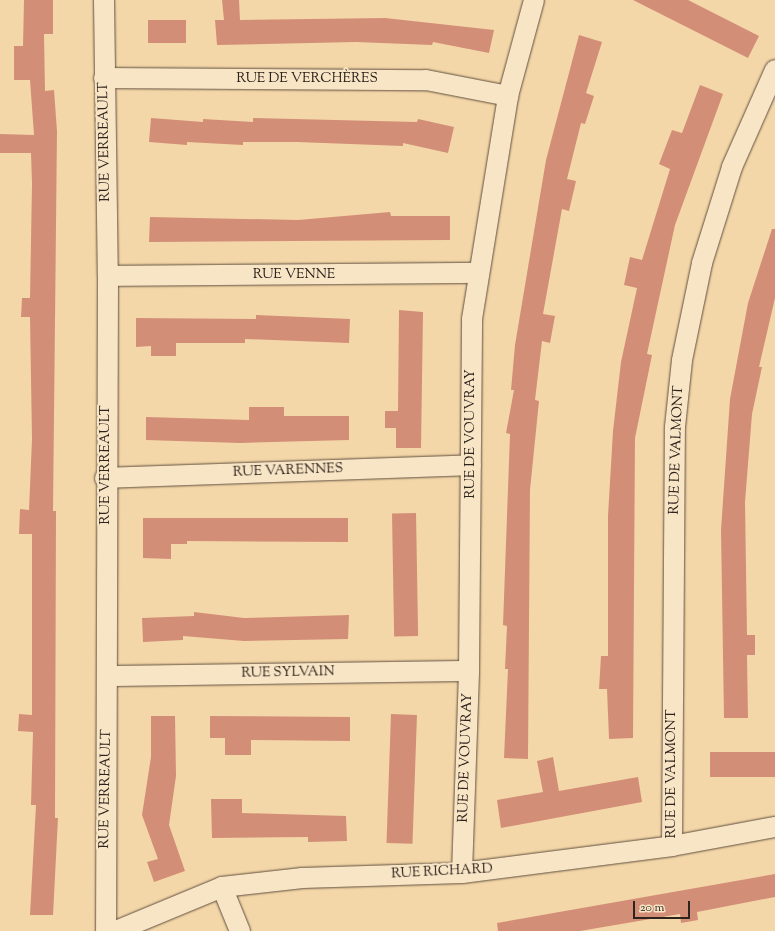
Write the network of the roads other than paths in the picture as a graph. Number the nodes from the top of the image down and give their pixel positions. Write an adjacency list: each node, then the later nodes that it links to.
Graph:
1 (104, 0): 4 (street, RUE VERREAULT)
2 (534, 0): 5 (street, RUE DE VOUVRAY)
3 (775, 70): 13 (street, RUE DE VALMONT)
4 (104, 78): 5 (street, RUE DE VERCHÈRES); 7 (street, RUE VERREAULT)
5 (508, 96): 6 (street, RUE DE VOUVRAY)
6 (479, 274): 7 (street, RUE VENNE); 8 (street, RUE DE VOUVRAY)
7 (108, 276): 9 (street, RUE VERREAULT)
8 (471, 465): 9 (street, RUE VARENNES); 10 (street, RUE DE VOUVRAY)
9 (105, 478): 11 (street, RUE VERREAULT)
10 (469, 671): 11 (street, RUE SYLVAIN); 14 (street, RUE DE VOUVRAY)
11 (107, 676): 16 (street, RUE VERREAULT)
12 (775, 828): 13 (street, RUE RICHARD)
13 (672, 846): 14 (street, RUE RICHARD)
14 (462, 874): 15 (street, RUE RICHARD)
15 (222, 887): 17 (street, RUE RICHARD); 18 (street)
16 (106, 931)
17 (116, 931)
18 (240, 931)

